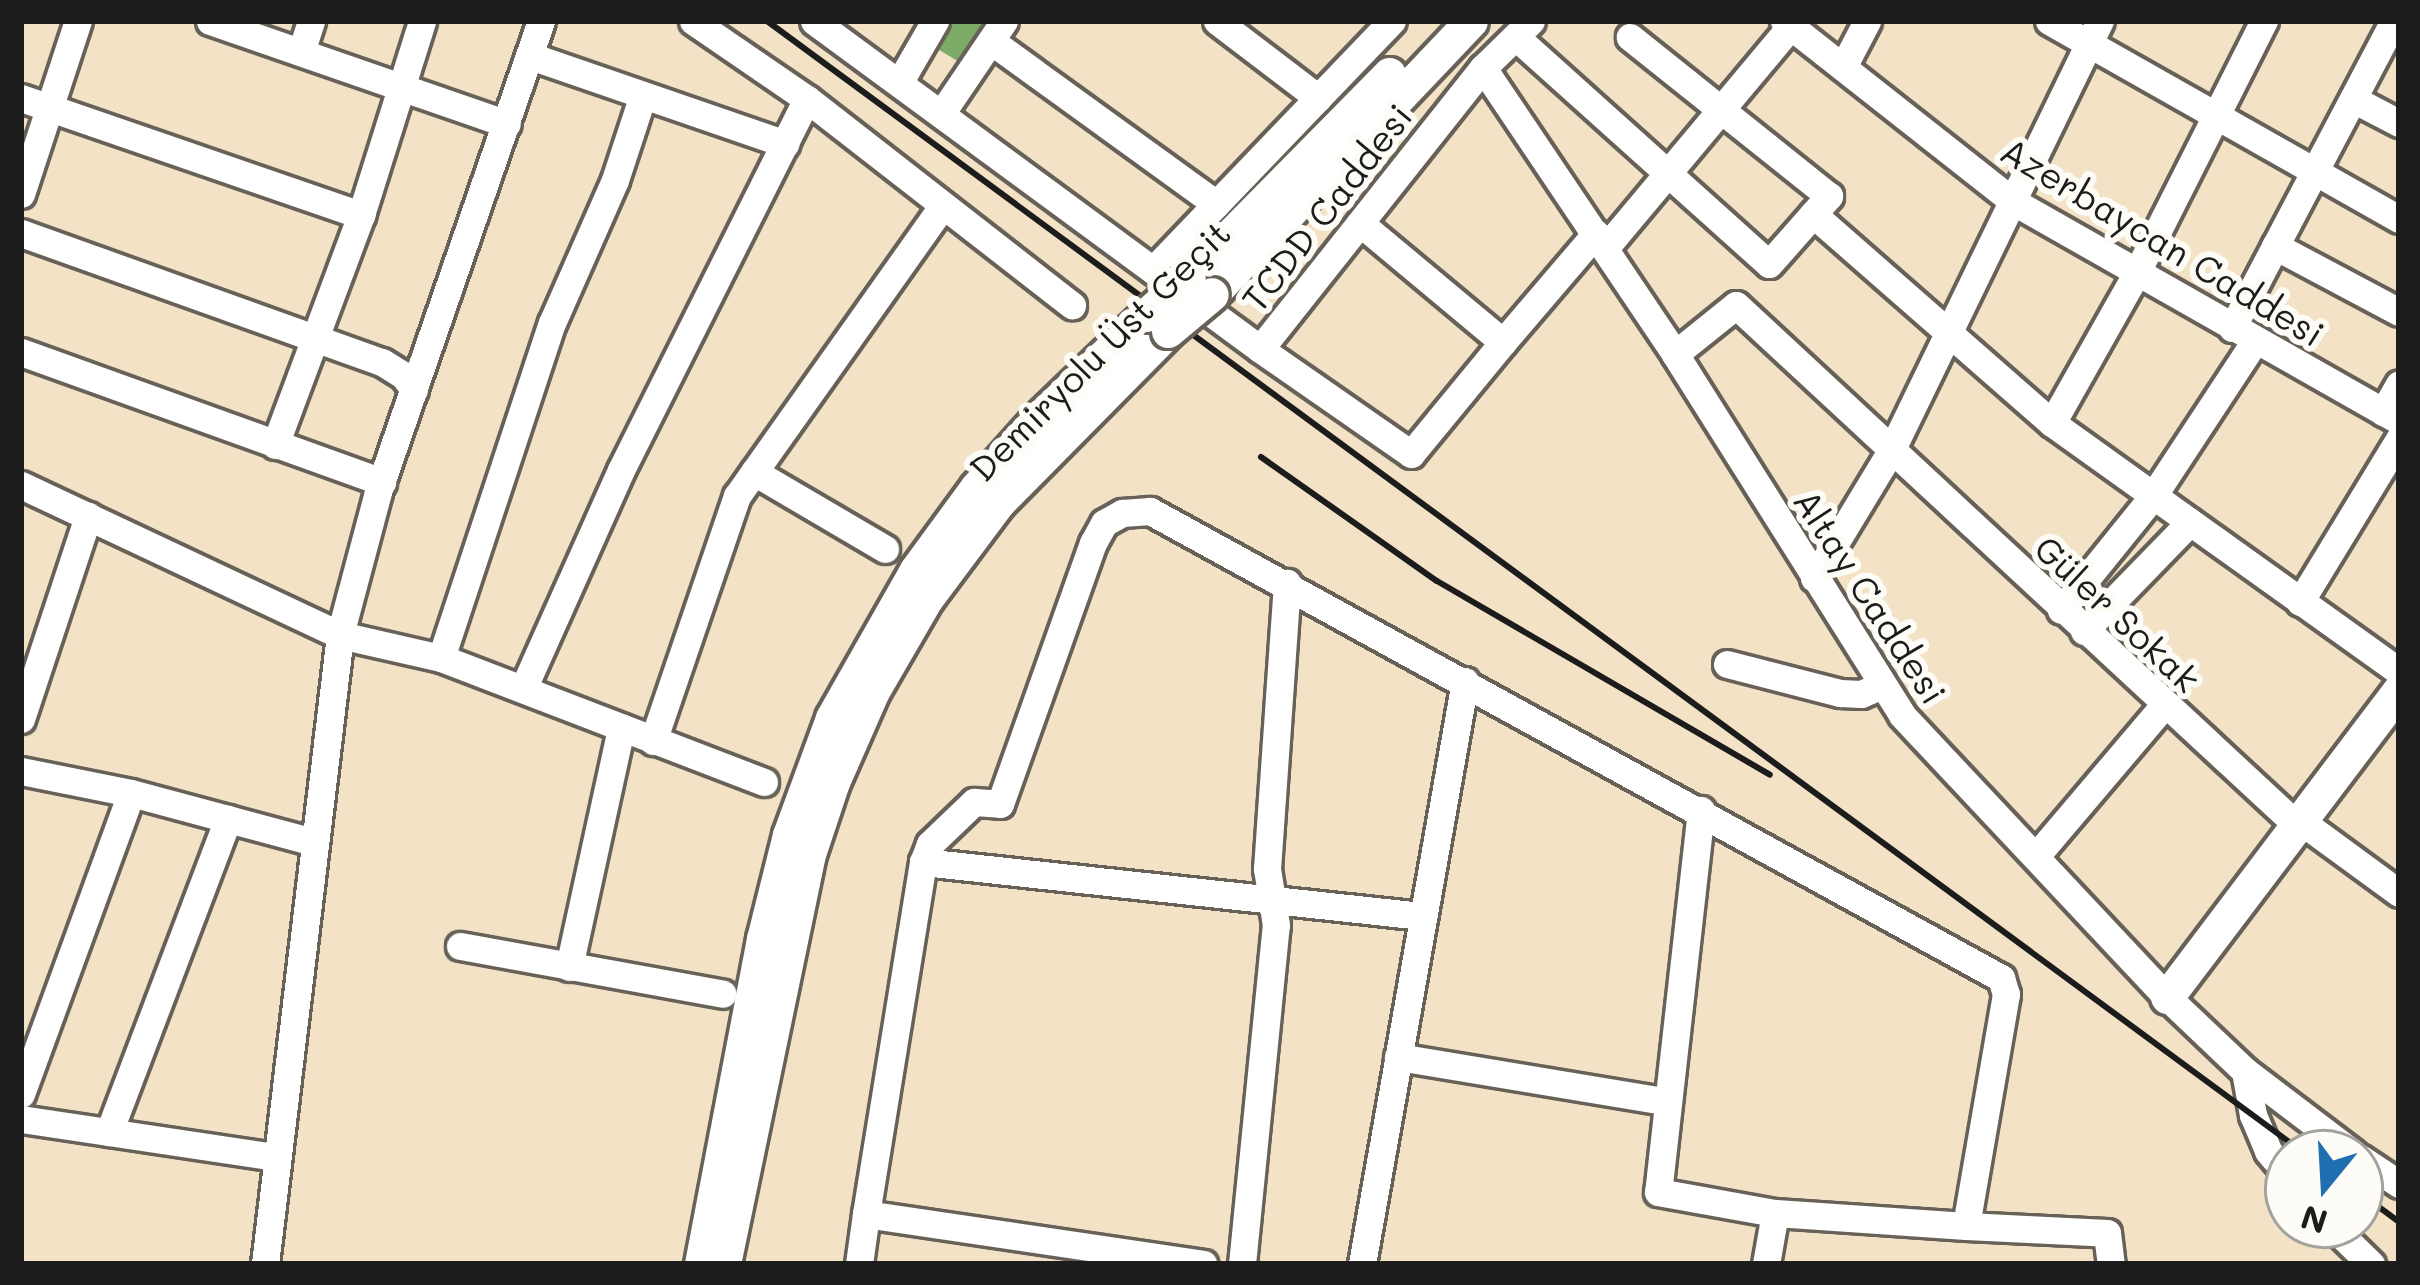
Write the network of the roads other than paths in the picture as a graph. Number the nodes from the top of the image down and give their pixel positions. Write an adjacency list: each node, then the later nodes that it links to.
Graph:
1 (78, 21): 33 (street)
2 (210, 21): 22 (street)
3 (311, 21): 22 (street)
4 (422, 21): 27 (street)
5 (541, 21): 23 (street)
6 (693, 21): 31 (street)
7 (814, 21): 26 (street, TCDD Caddesi)
8 (934, 21): 26 (street)
9 (1217, 21): 30 (street)
10 (1392, 21): 30 (street)
11 (1440, 21): 55 (main road, Demiryolu Üst Geçit)
12 (1471, 21): 55 (main road, Demiryolu Üst Geçit)
13 (1867, 21): 24 (street)
14 (2049, 21): 20 (street)
15 (2264, 21): 36 (street)
16 (1787, 24): 24 (street, Azerbaycan Caddesi); 34 (street)
17 (2394, 24): 32 (street)
18 (1524, 29): 25 (street, TCDD Caddesi); 41 (street)
19 (997, 31): 35 (street); 44 (street)
20 (2094, 33): 36 (street); 43 (street)
21 (1630, 37): 34 (street)
22 (301, 52): 27 (street)
23 (530, 56): 28 (street); 38 (street)
24 (1843, 67): 43 (street, Azerbaycan Caddesi)
25 (1483, 68): 49 (street, TCDD Caddesi); 51 (street, Altay Caddesi)
26 (899, 83): 35 (street, TCDD Caddesi)
27 (403, 87): 38 (street); 46 (street)
28 (643, 95): 39 (street); 86 (street)
29 (21, 98): 33 (street)
30 (1318, 98): 44 (street)
31 (807, 99): 39 (street); 45 (street)
32 (2353, 99): 37 (street); 40 (street)
33 (49, 108): 42 (street); 46 (street)
34 (1722, 111): 41 (street); 47 (street)
35 (941, 114): 53 (street, TCDD Caddesi)
36 (2214, 119): 40 (street); 54 (street)
37 (2399, 123)
38 (507, 124): 67 (street)
39 (785, 144): 91 (street)
40 (2314, 173): 48 (street); 52 (street)
41 (1670, 175): 47 (street); 51 (street)
42 (21, 194)
43 (2014, 202): 54 (street, Azerbaycan Caddesi); 60 (street)
44 (1216, 204): 53 (street)
45 (942, 206): 56 (street); 73 (street)
46 (361, 214): 61 (street)
47 (1813, 214): 60 (street)
48 (2399, 219)
49 (1360, 223): 62 (street); 63 (street, TCDD Caddesi)
50 (21, 233): 61 (street)
51 (1601, 240): 62 (street); 65 (street, Altay Caddesi)
52 (2275, 246): 57 (street); 59 (street)
53 (1153, 270): 63 (street, TCDD Caddesi)
54 (2137, 274): 59 (street, Azerbaycan Caddesi); 69 (street)
55 (1200, 285): 58 (main road, Demiryolu Üst Geçit, bridge)
56 (1072, 305)
57 (2399, 312)
58 (1157, 323): 126 (main road, Demiryolu Üst Geçit); 127 (main road, Demiryolu Üst Geçit)
59 (2244, 334): 68 (street, Azerbaycan Caddesi); 76 (street)
60 (1948, 335): 69 (street); 72 (street)
61 (315, 337): 67 (street); 71 (street)
62 (1503, 342): 63 (street)
63 (1260, 349)
64 (21, 352): 71 (street)
65 (1676, 354): 72 (street, Güler Sokak); 80 (street, Altay Caddesi)
66 (2399, 384): 68 (street)
67 (414, 390): 74 (street)
68 (2391, 417)
69 (2052, 423): 76 (street)
70 (2399, 440): 82 (street)
71 (274, 445): 74 (street)
72 (1891, 451): 80 (street); 83 (street, Güler Sokak)
73 (754, 472): 79 (street); 96 (street)
74 (382, 482): 85 (street)
75 (21, 485): 77 (street)
76 (2152, 496): 78 (street); 83 (street)
77 (88, 516): 85 (street); 94 (street)
78 (2190, 522): 82 (street); 84 (street)
79 (884, 549)
80 (1814, 578): 90 (street, Altay Caddesi)
81 (1288, 583): 89 (street); 105 (street); 107 (street)
82 (2300, 602): 88 (street)
83 (2061, 610): 84 (street, Güler Sokak)
84 (2084, 631): 93 (street, Güler Sokak)
85 (340, 635): 86 (street); 103 (street)
86 (441, 658): 91 (street)
87 (1727, 664): 90 (street)
88 (2399, 671)
89 (1465, 681): 100 (street); 108 (street)
90 (1882, 685): 104 (street, Altay Caddesi)
91 (523, 689): 95 (street)
92 (2399, 690): 102 (main road)
93 (2164, 704): 102 (street, Güler Sokak); 104 (street)
94 (21, 719)
95 (621, 728): 96 (street); 110 (street)
96 (653, 741): 98 (street)
97 (21, 771): 99 (street)
98 (764, 782)
99 (131, 793): 101 (street); 115 (street)
100 (1701, 810): 116 (street); 124 (street)
101 (228, 818): 103 (street); 119 (street)
102 (2300, 825): 106 (street, Güler Sokak); 112 (main road)
103 (314, 842): 121 (street)
104 (2036, 856): 112 (street, Altay Caddesi)
105 (923, 862): 107 (street); 123 (street)
106 (2399, 893)
107 (1271, 898): 108 (street); 130 (street)
108 (1422, 916): 113 (street)
109 (460, 946): 110 (street)
110 (568, 967): 111 (street)
111 (723, 994)
112 (2168, 998): 114 (street, Altay Caddesi)
113 (1398, 1057): 116 (street); 131 (street)
114 (2245, 1071): 118 (street, Altay Caddesi); 120 (street)
115 (21, 1094)
116 (1665, 1101): 122 (street)
117 (21, 1119): 119 (street)
118 (2322, 1129)
119 (109, 1132): 121 (street)
120 (2264, 1141)
121 (275, 1156): 125 (street)
122 (1775, 1213): 124 (street); 132 (street)
123 (866, 1214): 128 (street); 129 (street)
124 (1966, 1226): 133 (street)
125 (265, 1264)
126 (701, 1264)
127 (724, 1264)
128 (859, 1264)
129 (1203, 1264)
130 (1242, 1264)
131 (1362, 1264)
132 (1766, 1264)
133 (2111, 1264)

